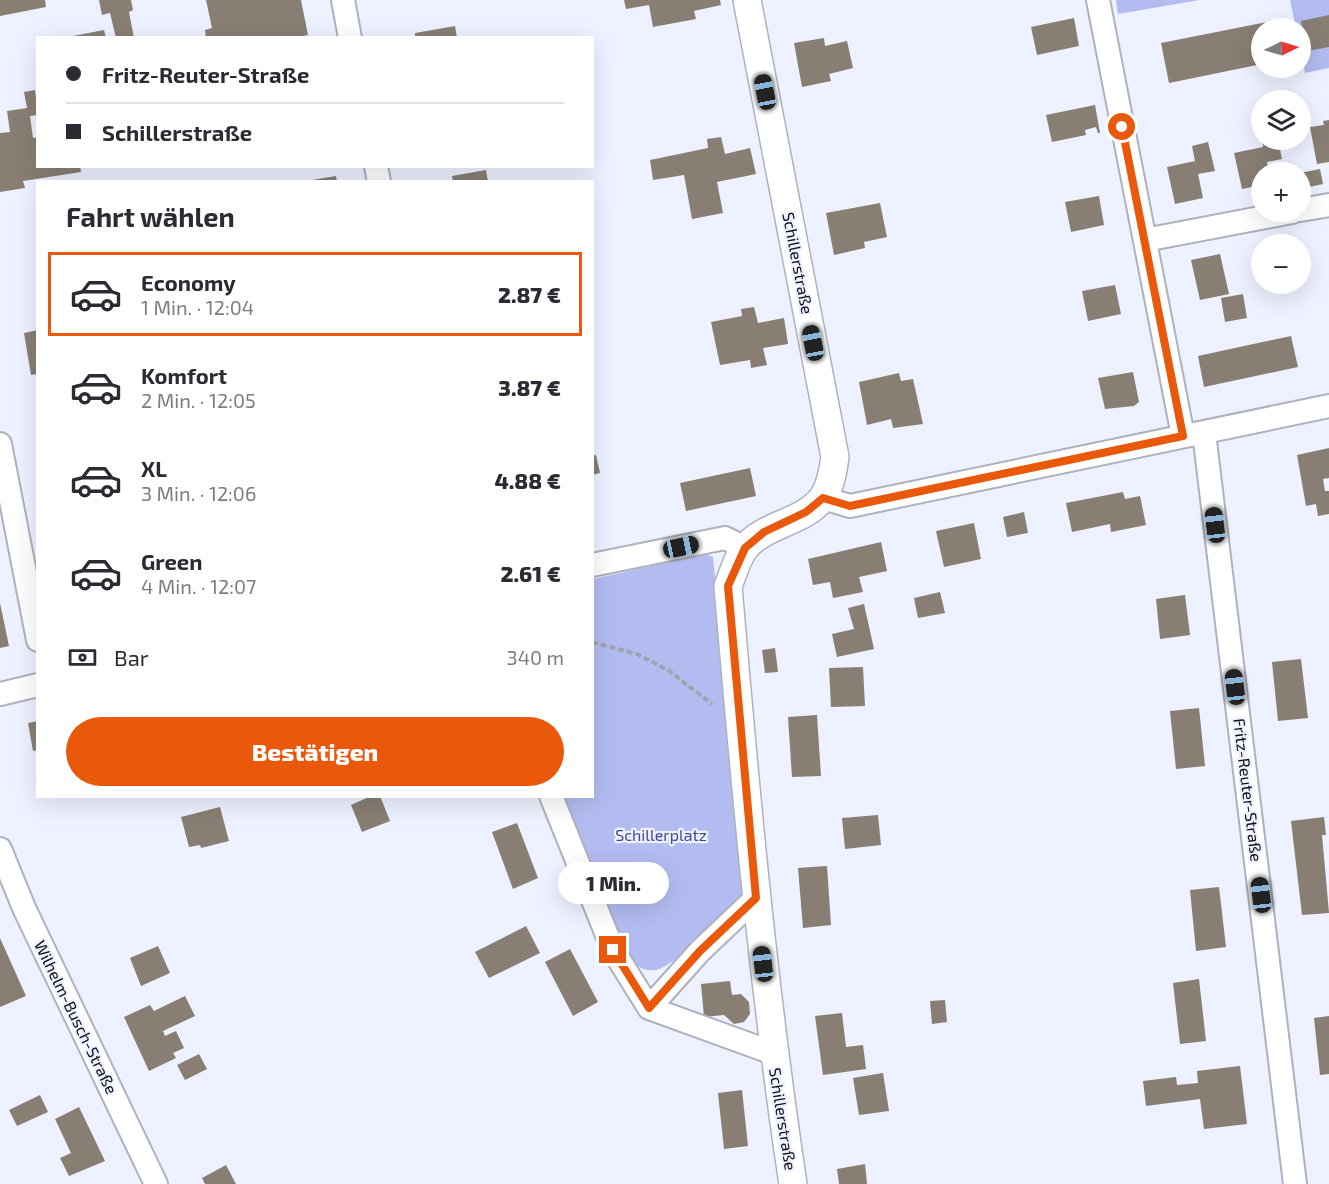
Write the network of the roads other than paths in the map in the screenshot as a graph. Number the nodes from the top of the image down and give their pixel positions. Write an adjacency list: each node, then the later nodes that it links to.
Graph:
1 (343, 0): 4 (street)
2 (747, 0): 12 (street, Schillerstraße)
3 (1098, 0): 8 (street, Fritz-Reuter-Straße)
4 (350, 36)
5 (1329, 205): 6 (street)
6 (1311, 208)
7 (1251, 220): 8 (street)
8 (1145, 240): 10 (street, Fritz-Reuter-Straße)
9 (1329, 406): 10 (street)
10 (1194, 434): 12 (street); 25 (street, Fritz-Reuter-Straße)
11 (0, 444): 15 (street)
12 (823, 498): 13 (street, Schillerstraße)
13 (745, 548): 14 (street); 20 (street, Schillerstraße)
14 (594, 565)
15 (36, 629)
16 (36, 685): 17 (street)
17 (0, 694)
18 (552, 798): 21 (street)
19 (0, 849): 23 (street, Wilhelm-Busch-Straße)
20 (756, 898): 21 (street); 22 (street, Schillerstraße)
21 (649, 1008): 22 (street, Schillerstraße)
22 (773, 1053): 24 (street, Schillerstraße)
23 (156, 1184)
24 (793, 1184)
25 (1295, 1184)

